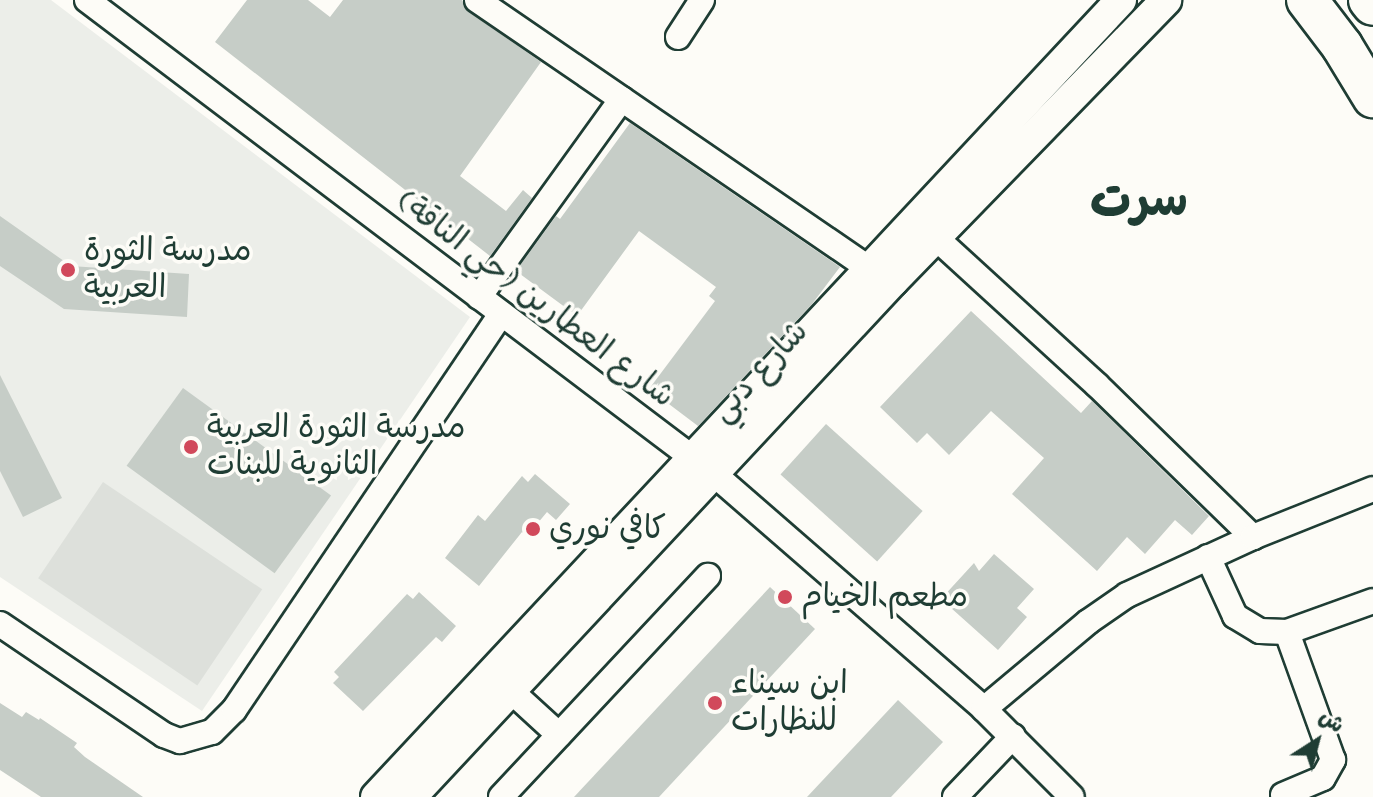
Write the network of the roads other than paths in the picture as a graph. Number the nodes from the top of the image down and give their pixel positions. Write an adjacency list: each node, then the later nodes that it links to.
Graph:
1 (87, 0): 12 (street, شارع العطارين (حي الناقة))
2 (477, 0): 9 (street)
3 (702, 0): 7 (street)
4 (1121, 0): 11 (street, شارع دبي)
5 (1166, 0): 10 (street, شارع دبي)
6 (1307, 0): 8 (highway)
7 (678, 37)
8 (1373, 97)
9 (622, 99): 11 (street); 12 (street)
10 (935, 237): 14 (street, شارع دبي); 16 (street)
11 (868, 268): 14 (street, شارع دبي)
12 (479, 297): 13 (street, شارع العطارين (حي الناقة))
13 (501, 314): 14 (street, شارع العطارين (حي الناقة)); 20 (street)
14 (704, 466): 22 (street, شارع دبي); 23 (street, شارع العطارين (حي الناقة)); 27 (street, شارع دبي)
15 (1373, 489): 16 (street)
16 (1253, 537): 17 (street)
17 (1208, 557): 21 (street); 23 (street)
18 (708, 576): 24 (street)
19 (1373, 601): 21 (street)
20 (0, 624)
21 (1287, 632): 26 (street)
22 (511, 691): 24 (street); 28 (street, شارع دبي)
23 (984, 709): 25 (street, شارع العطارين (حي الناقة))
24 (559, 735): 29 (street)
25 (1013, 736): 30 (street); 31 (street, شارع العطارين (حي الناقة))
26 (1283, 795)
27 (376, 797)
28 (411, 797)
29 (501, 797)
30 (955, 797)
31 (1072, 797)

